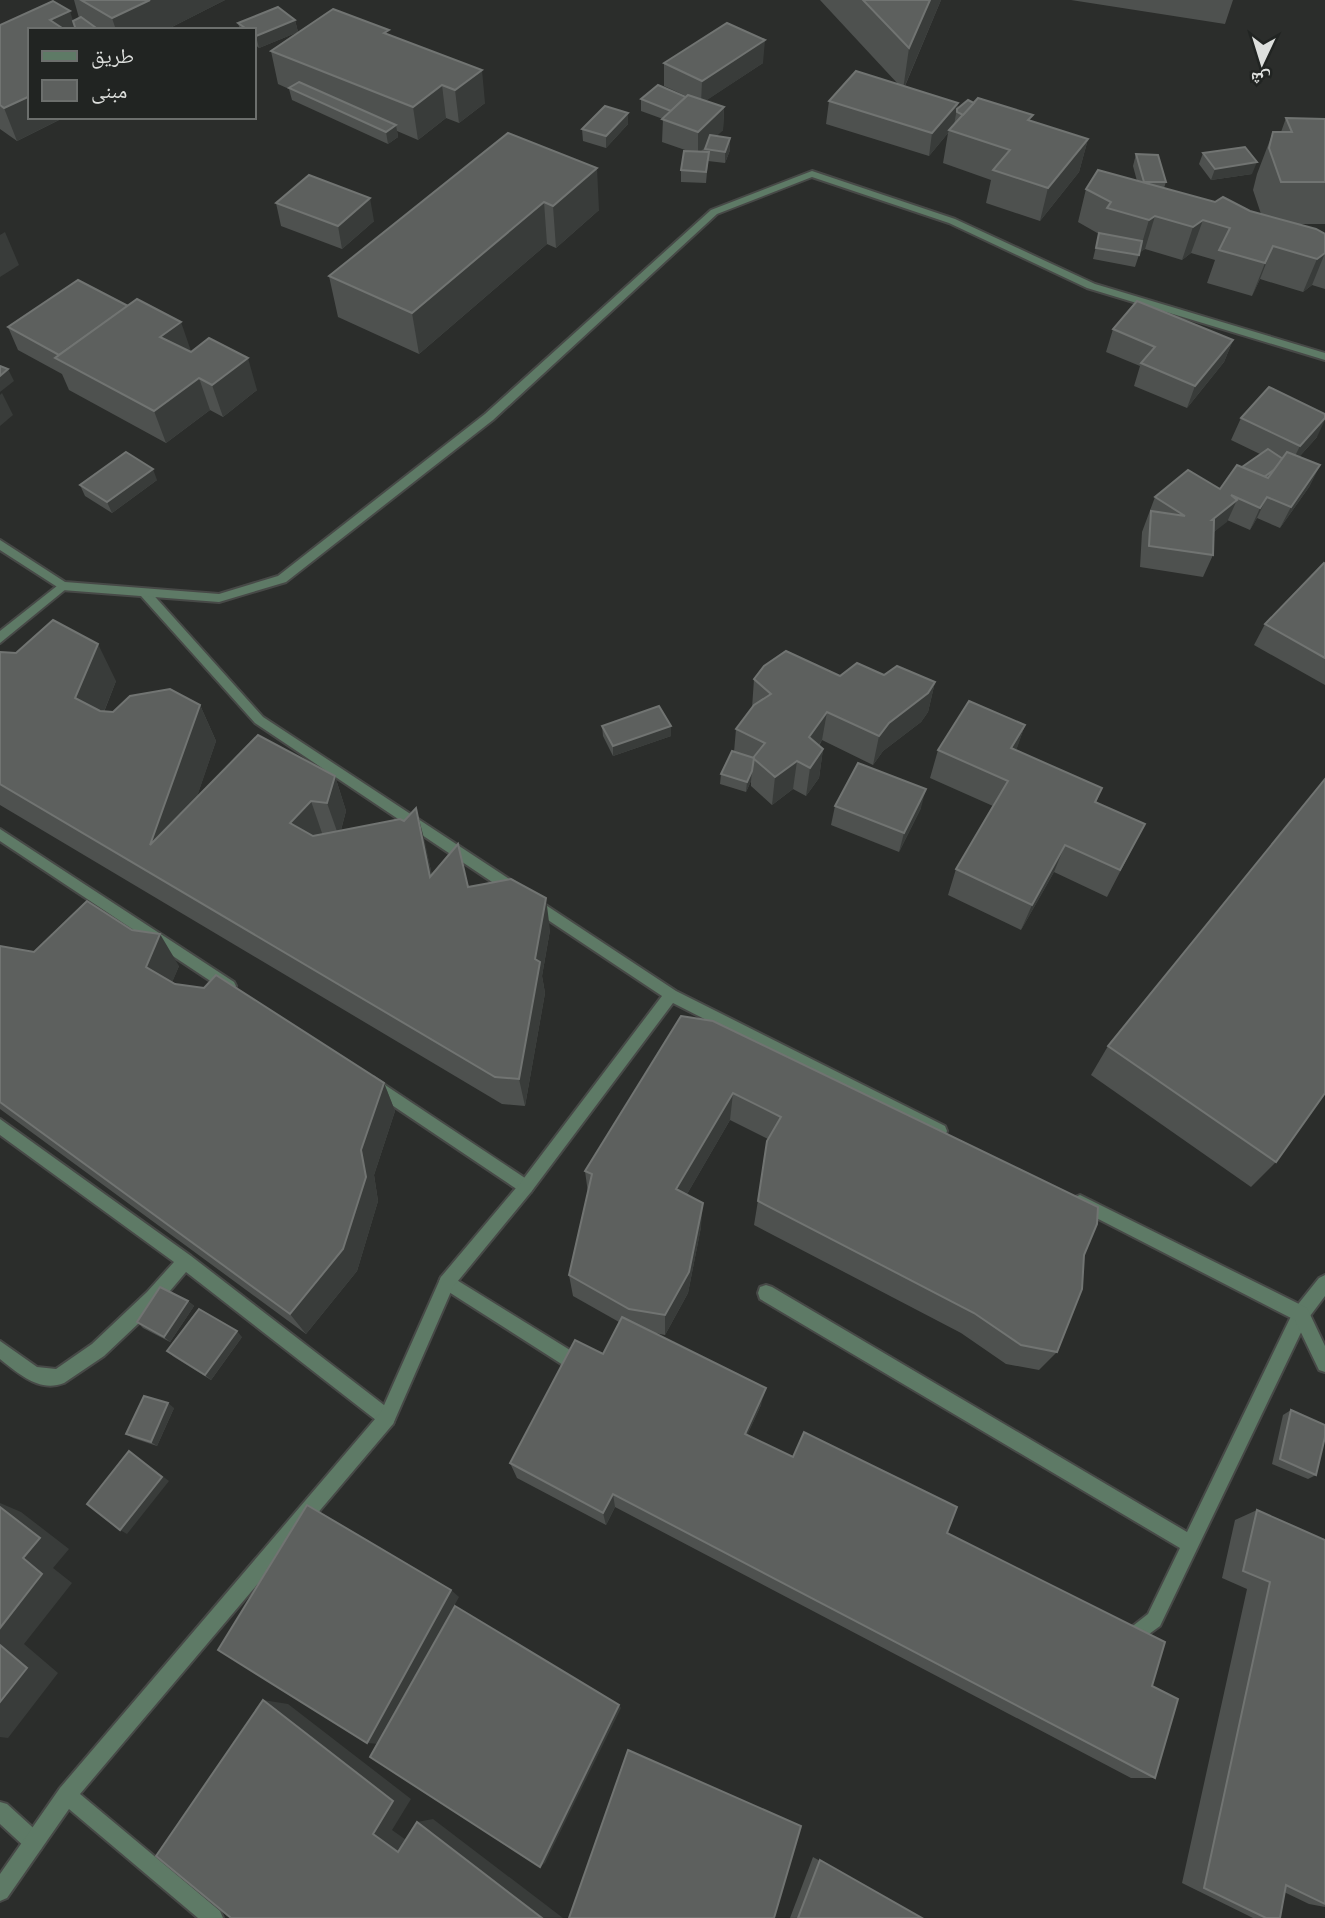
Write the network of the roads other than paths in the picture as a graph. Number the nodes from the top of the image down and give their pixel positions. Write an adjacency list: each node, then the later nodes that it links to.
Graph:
1 (1325, 356): 4 (street)
2 (0, 544): 3 (street)
3 (62, 586): 4 (street); 5 (street)
4 (145, 593): 8 (street)
5 (0, 638)
6 (0, 834): 7 (street)
7 (239, 992)
8 (671, 995): 11 (street); 12 (street)
9 (365, 1078): 12 (street)
10 (0, 1126): 14 (street)
11 (955, 1139)
12 (526, 1187): 15 (street)
13 (1066, 1195): 18 (street)
14 (185, 1261): 19 (street); 22 (street)
15 (447, 1282): 21 (street); 22 (street)
16 (1325, 1283): 18 (street)
17 (766, 1293): 23 (street)
18 (1301, 1314): 20 (street); 23 (street)
19 (0, 1349)
20 (1325, 1364)
21 (598, 1378)
22 (387, 1418): 25 (street)
23 (1190, 1544): 24 (street)
24 (1115, 1650)
25 (67, 1795): 27 (street); 29 (street)
26 (0, 1811): 27 (street)
27 (34, 1842): 28 (street)
28 (0, 1891)
29 (213, 1918)

